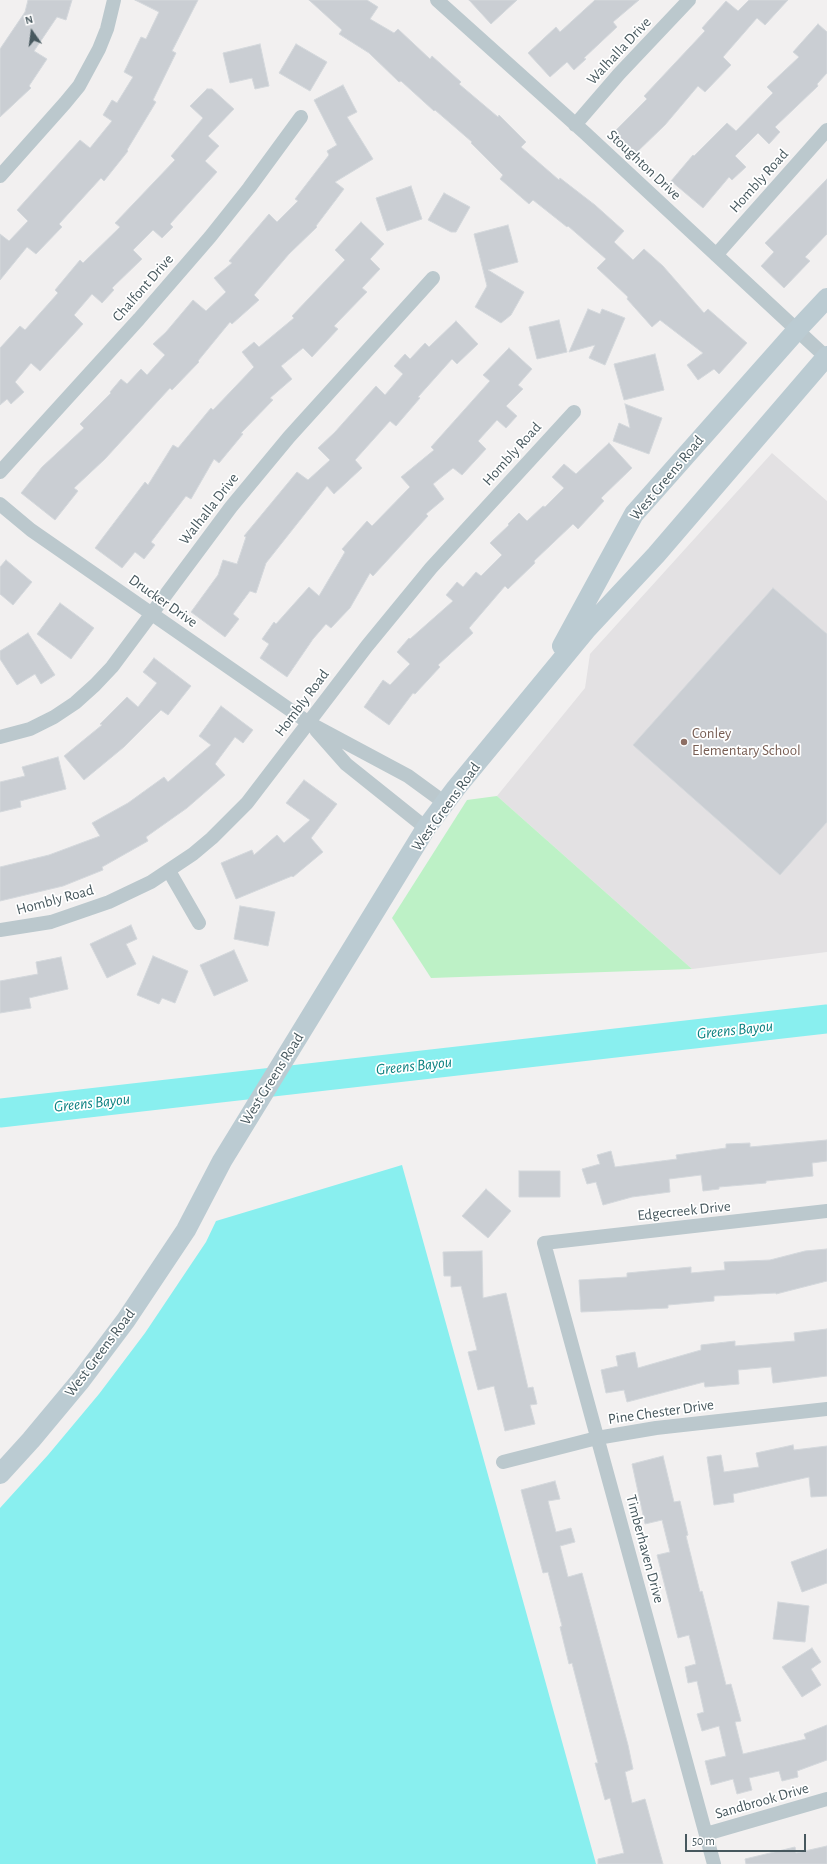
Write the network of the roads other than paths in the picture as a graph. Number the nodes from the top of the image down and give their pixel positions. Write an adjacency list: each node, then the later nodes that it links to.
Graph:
1 (114, 0): 7 (street)
2 (437, 0): 5 (street, Stoughton Drive)
3 (689, 0): 5 (street, Walhalla Drive)
4 (301, 117): 14 (street, Chalfont Drive)
5 (575, 125): 8 (street, Stoughton Drive)
6 (827, 130): 8 (street, Hombly Road)
7 (0, 176)
8 (716, 254): 11 (street, Stoughton Drive)
9 (433, 278): 16 (street, Walhalla Drive)
10 (827, 298): 11 (main road, West Greens Road)
11 (796, 330): 12 (street, Stoughton Drive); 17 (main road, West Greens Road)
12 (826, 356): 17 (main road, West Greens Road)
13 (574, 412): 18 (street, Hombly Road)
14 (0, 472)
15 (0, 504): 16 (street, Drucker Drive)
16 (151, 613): 18 (street, Drucker Drive); 19 (street, Walhalla Drive)
17 (543, 683): 20 (main road, West Greens Road)
18 (309, 723): 20 (street, Drucker Drive); 21 (street, Drucker Drive); 22 (street, Hombly Road)
19 (0, 737)
20 (446, 803): 21 (main road, West Greens Road)
21 (426, 828): 30 (main road, West Greens Road)
22 (169, 871): 23 (street); 24 (street, Hombly Road)
23 (199, 923)
24 (0, 930)
25 (827, 1211): 26 (street, Edgecreek Drive)
26 (544, 1243): 28 (street, Timberhaven Drive)
27 (827, 1409): 28 (street, Pine Chester Drive)
28 (597, 1438): 29 (street, Pine Chester Drive); 32 (street, Timberhaven Drive)
29 (503, 1462)
30 (0, 1474)
31 (827, 1799): 32 (street, Sandbrook Drive)
32 (706, 1834): 33 (street, Timberhaven Drive)
33 (714, 1864)

